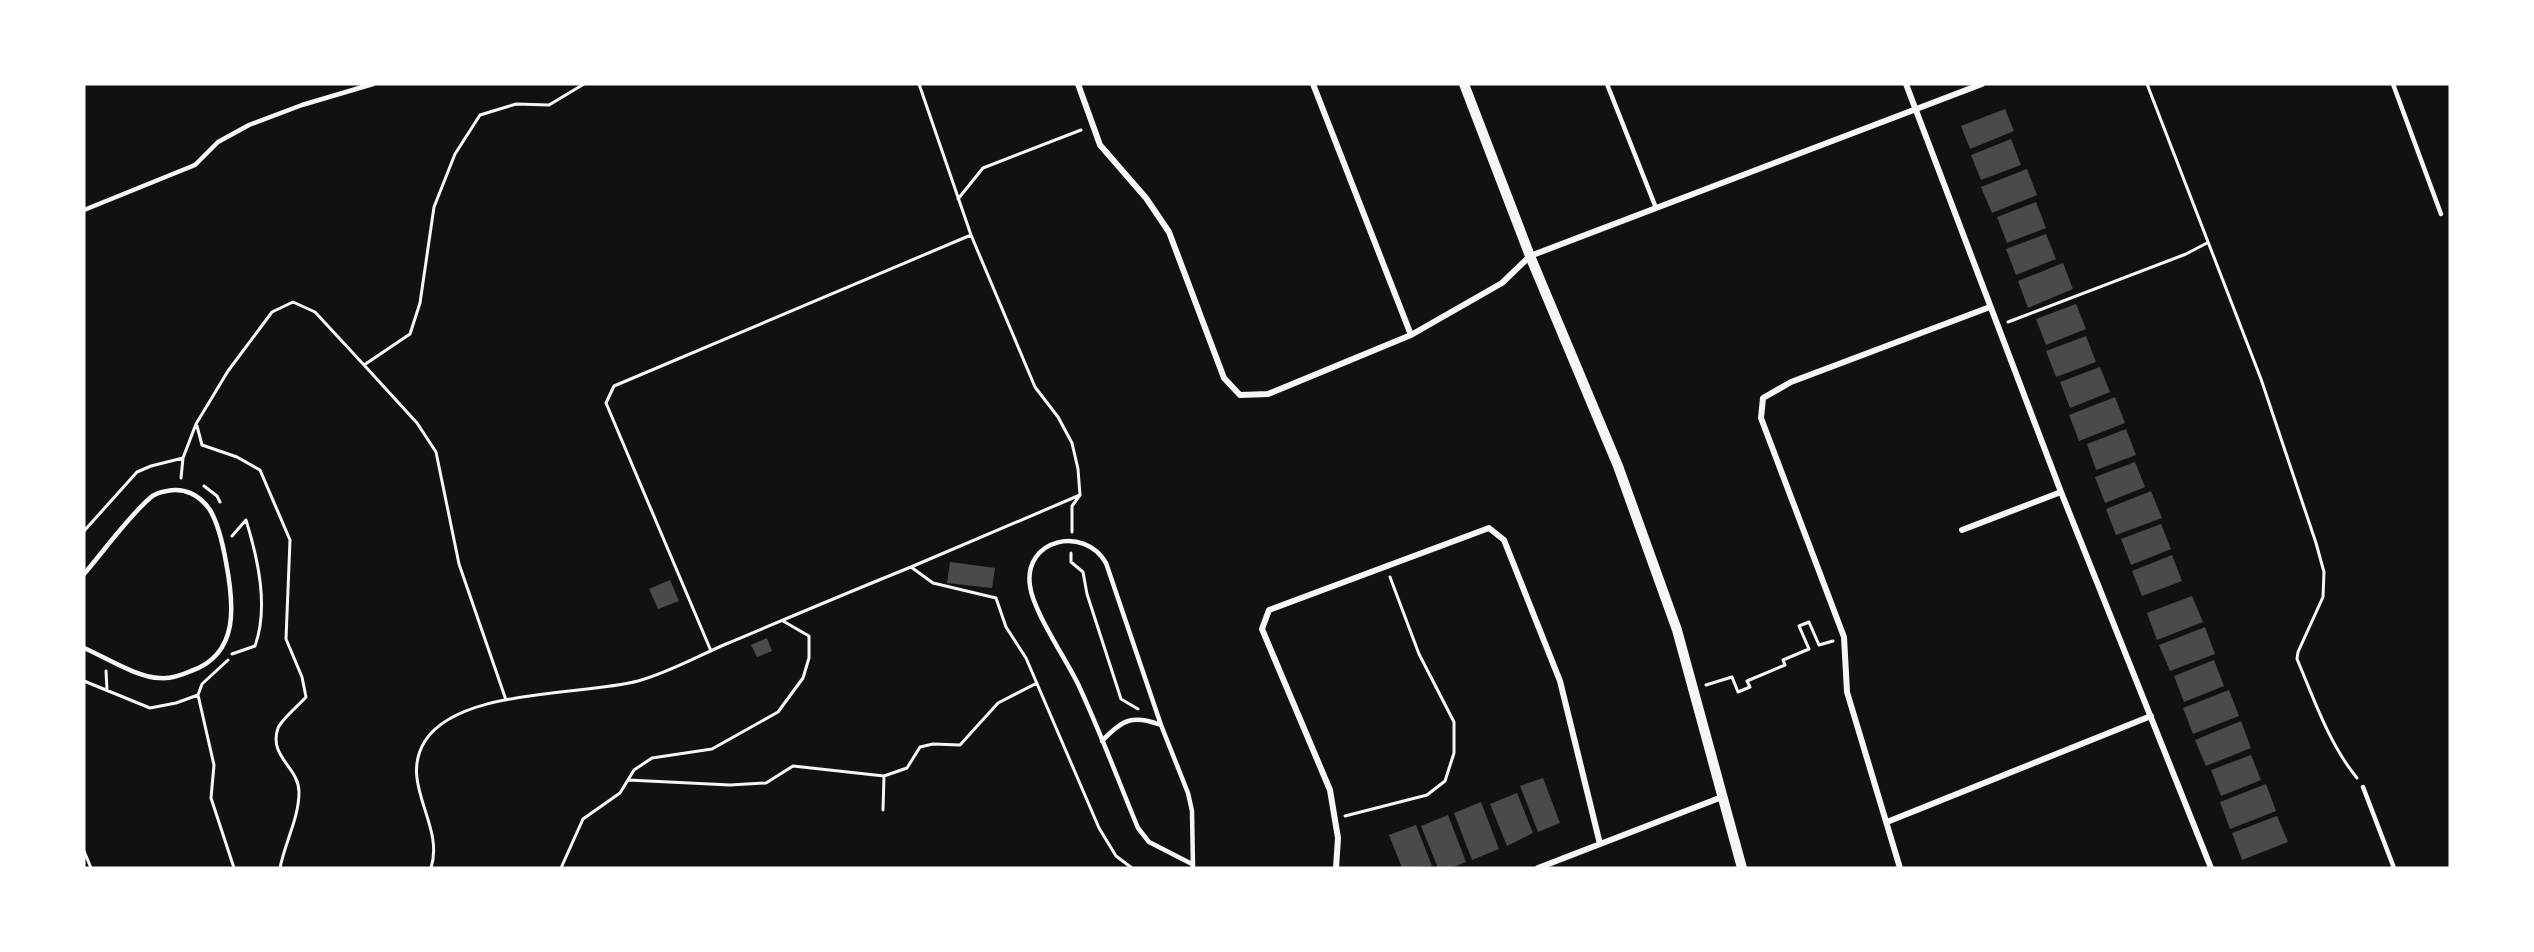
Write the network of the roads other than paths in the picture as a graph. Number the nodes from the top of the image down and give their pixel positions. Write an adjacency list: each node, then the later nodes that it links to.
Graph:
1 (373, 84): 11 (lane)
2 (1078, 84): 15 (street)
3 (1313, 84): 15 (street)
4 (1464, 84): 13 (street)
5 (1607, 84): 10 (lane)
6 (1906, 84): 9 (street)
7 (1982, 84): 9 (street)
8 (2393, 84): 12 (lane)
9 (1916, 109): 10 (street); 14 (street)
10 (1656, 208): 13 (street)
11 (84, 210)
12 (2441, 214)
13 (1530, 256): 15 (street); 24 (street)
14 (1990, 307): 16 (street); 25 (street)
15 (1411, 335)
16 (2061, 492): 17 (street); 20 (street)
17 (1962, 530)
18 (84, 574): 19 (lane)
19 (84, 648)
20 (2151, 716): 25 (street); 32 (street)
21 (1161, 725): 22 (lane); 22 (lane); 27 (lane)
22 (1102, 741): 27 (lane)
23 (2363, 787): 33 (lane)
24 (1722, 797): 26 (street); 30 (street)
25 (1887, 822): 31 (street)
26 (1600, 844): 28 (street); 29 (street)
27 (1192, 866)
28 (1336, 868)
29 (1538, 868)
30 (1742, 868)
31 (1900, 868)
32 (2211, 868)
33 (2394, 868)

